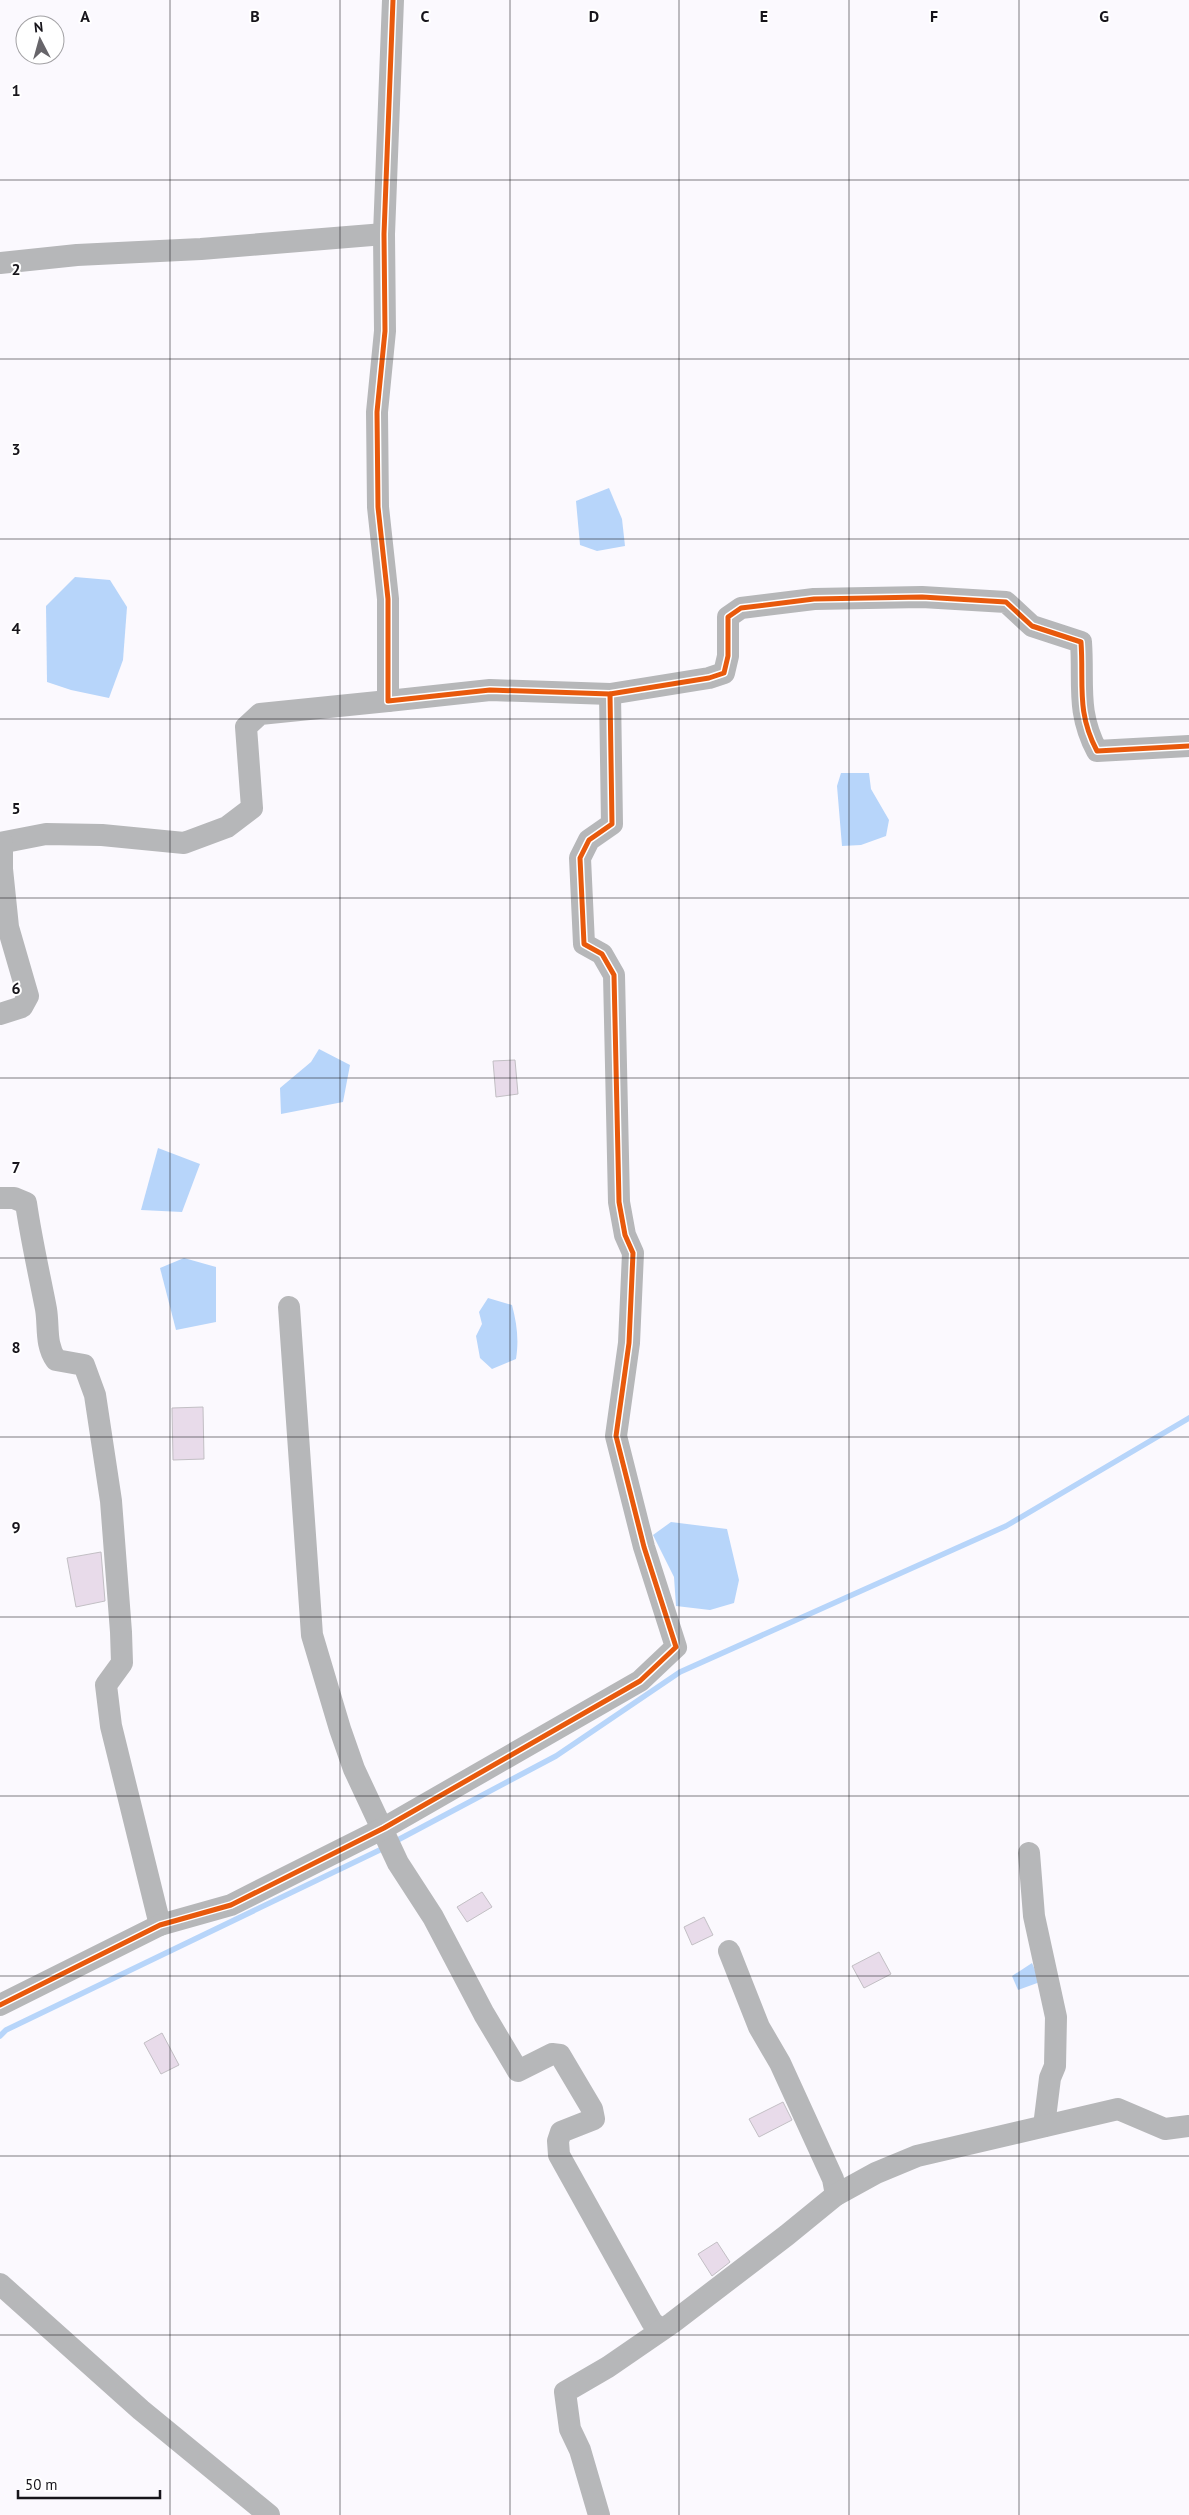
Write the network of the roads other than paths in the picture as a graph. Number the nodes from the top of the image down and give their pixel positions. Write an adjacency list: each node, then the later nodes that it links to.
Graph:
1 (393, 0): 2 (street)
2 (384, 234): 3 (street); 5 (street)
3 (0, 263)
4 (610, 694): 5 (street); 6 (street); 11 (street)
5 (388, 702): 7 (street)
6 (1189, 746)
7 (1, 843): 8 (street)
8 (0, 1014)
9 (0, 1198): 13 (street)
10 (289, 1307): 11 (street)
11 (388, 1838): 13 (street); 20 (street)
12 (1029, 1853): 16 (street)
13 (160, 1925): 15 (street)
14 (729, 1951): 18 (street)
15 (0, 2005)
16 (1044, 2126): 17 (street); 18 (street)
17 (1188, 2129)
18 (836, 2195): 20 (street)
19 (0, 2284): 21 (street)
20 (661, 2330): 22 (street)
21 (269, 2515)
22 (599, 2515)

